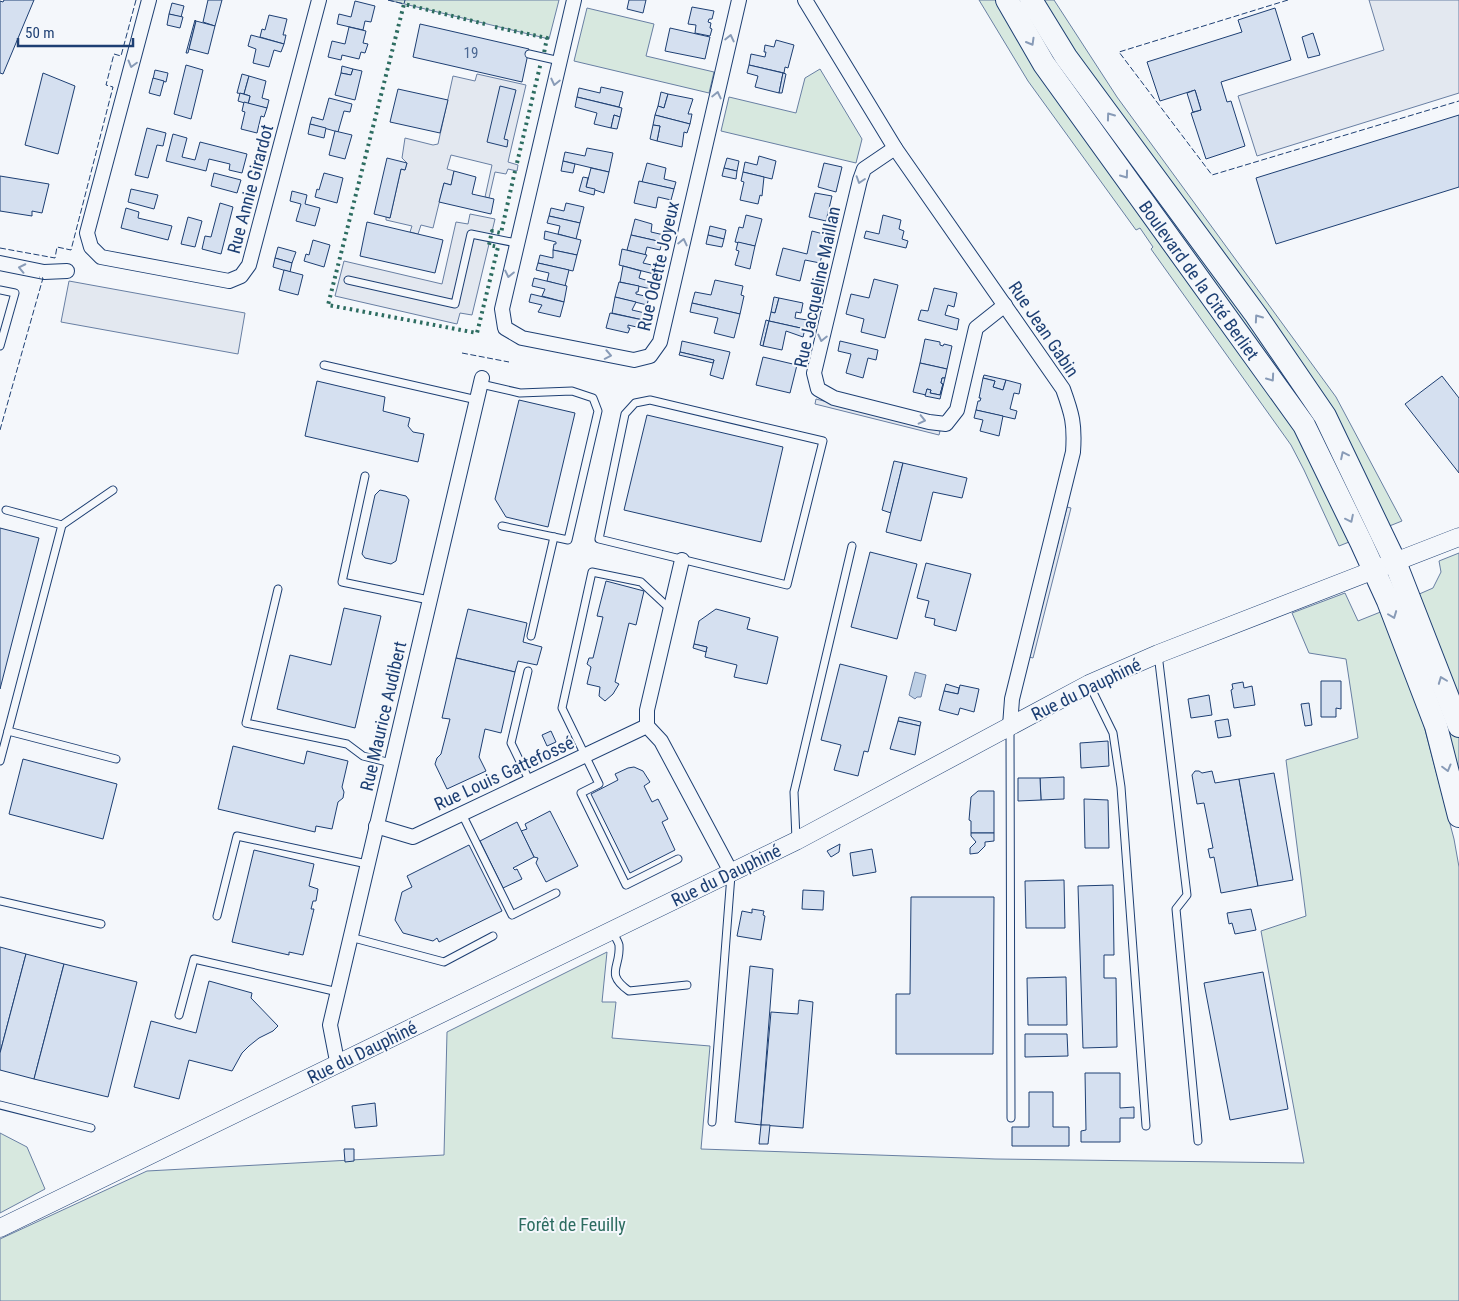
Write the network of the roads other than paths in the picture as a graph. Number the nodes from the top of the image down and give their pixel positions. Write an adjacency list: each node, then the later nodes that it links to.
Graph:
1 (149, 0): 2 (street, Rue Annie Girardot, one-way to 2)
2 (319, 0)
3 (574, 0): 9 (street, Rue Odette Joyeux)
4 (739, 0): 11 (street, Rue Odette Joyeux, one-way to 4)
5 (805, 0): 10 (street, Rue Jean Gabin)
6 (1007, 0): 31 (main road, Boulevard de la Cité Berliet, one-way to 31)
7 (1031, 0): 30 (main road, Boulevard de la Cité Berliet, one-way to 7)
8 (530, 54): 9 (lane)
9 (560, 61): 11 (street, Rue Odette Joyeux, one-way to 11)
10 (895, 148): 16 (street, Rue Jean Gabin); 16 (street, Rue Jacqueline Maillan, one-way to 16)
11 (516, 244): 14 (lane)
12 (0, 263): 13 (street, one-way to 12)
13 (67, 271)
14 (348, 280)
15 (0, 290): 17 (lane)
16 (1005, 305): 40 (street, Rue Jean Gabin)
17 (0, 346)
18 (324, 365): 20 (lane)
19 (481, 381): 20 (street, Rue Maurice Audibert); 26 (lane)
20 (477, 400): 33 (street, Rue Maurice Audibert)
21 (365, 476): 33 (lane)
22 (113, 490): 24 (lane)
23 (6, 510): 24 (lane)
24 (62, 525): 42 (lane)
25 (502, 526): 26 (lane)
26 (554, 537): 35 (lane)
27 (1459, 537): 30 (street, Rue du Dauphiné)
28 (852, 546): 51 (lane)
29 (682, 560): 29 (lane); 34 (street)
30 (1395, 562): 31 (street, Rue du Dauphiné); 41 (main road, Boulevard de la Cité Berliet, one-way to 30)
31 (1374, 570): 36 (street, Rue du Dauphiné); 49 (main road, Boulevard de la Cité Berliet, one-way to 49)
32 (278, 589): 46 (lane)
33 (429, 600): 46 (street, Rue Maurice Audibert)
34 (670, 609): 39 (street); 43 (lane)
35 (532, 636)
36 (1158, 654): 38 (street, Rue du Dauphiné); 71 (lane)
37 (528, 670): 47 (lane)
38 (1089, 684): 40 (street, Rue du Dauphiné); 69 (lane)
39 (646, 726): 43 (street, Rue Louis Gattefossé); 54 (street)
40 (1010, 726): 51 (street, Rue du Dauphiné); 67 (lane)
41 (1459, 726)
42 (8, 731): 44 (lane); 45 (lane)
43 (585, 755): 47 (street, Rue Louis Gattefossé); 52 (lane)
44 (116, 759)
45 (0, 760)
46 (391, 763): 50 (street, Rue Maurice Audibert)
47 (530, 782): 48 (street, Rue Louis Gattefossé)
48 (462, 814): 50 (street, Rue Louis Gattefossé); 55 (lane)
49 (1459, 816)
50 (376, 826): 53 (street, Rue Maurice Audibert)
51 (796, 841): 54 (street, Rue du Dauphiné)
52 (678, 859)
53 (367, 864): 57 (lane); 61 (street, Rue Maurice Audibert)
54 (731, 872): 59 (street, Rue du Dauphiné); 68 (lane)
55 (556, 893)
56 (0, 901): 58 (lane)
57 (217, 916)
58 (100, 924)
59 (612, 931): 62 (lane); 65 (street, Rue du Dauphiné)
60 (494, 936): 61 (lane)
61 (350, 938): 63 (street, Rue Maurice Audibert)
62 (687, 984)
63 (338, 992): 64 (lane); 65 (street, Rue Maurice Audibert)
64 (178, 1015)
65 (340, 1064): 72 (street, Rue du Dauphiné)
66 (0, 1105): 70 (lane)
67 (1011, 1118)
68 (712, 1122)
69 (1146, 1126)
70 (91, 1128)
71 (1198, 1141)
72 (0, 1228)

